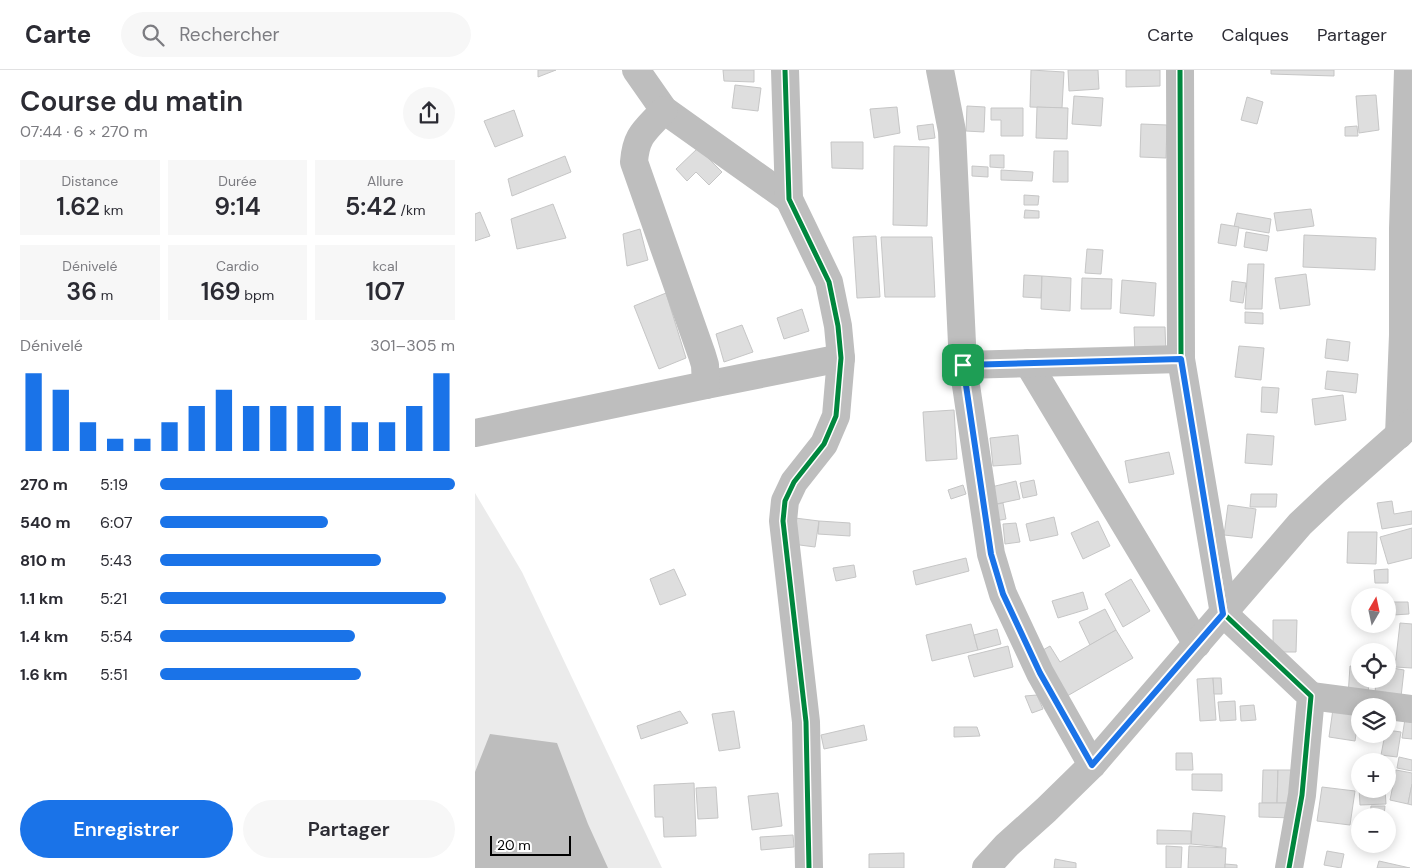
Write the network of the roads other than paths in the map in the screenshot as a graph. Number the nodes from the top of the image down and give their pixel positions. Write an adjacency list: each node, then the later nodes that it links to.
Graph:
1 (636, 70): 6 (street)
2 (785, 70): 7 (street)
3 (940, 70): 11 (street)
4 (1180, 70): 9 (street)
5 (1408, 70): 13 (street)
6 (664, 110): 7 (street); 12 (street)
7 (789, 199): 8 (street)
8 (841, 358): 12 (street); 20 (street)
9 (1181, 359): 10 (street); 15 (street)
10 (1028, 363): 11 (street); 16 (street)
11 (963, 365): 19 (street)
12 (706, 385): 14 (street)
13 (1406, 429): 15 (street)
14 (475, 433)
15 (1223, 614): 16 (street); 17 (street)
16 (1197, 644): 19 (street)
17 (1311, 696): 18 (street); 22 (street)
18 (1412, 709)
19 (1092, 765): 21 (street)
20 (809, 868)
21 (986, 868)
22 (1289, 868)

